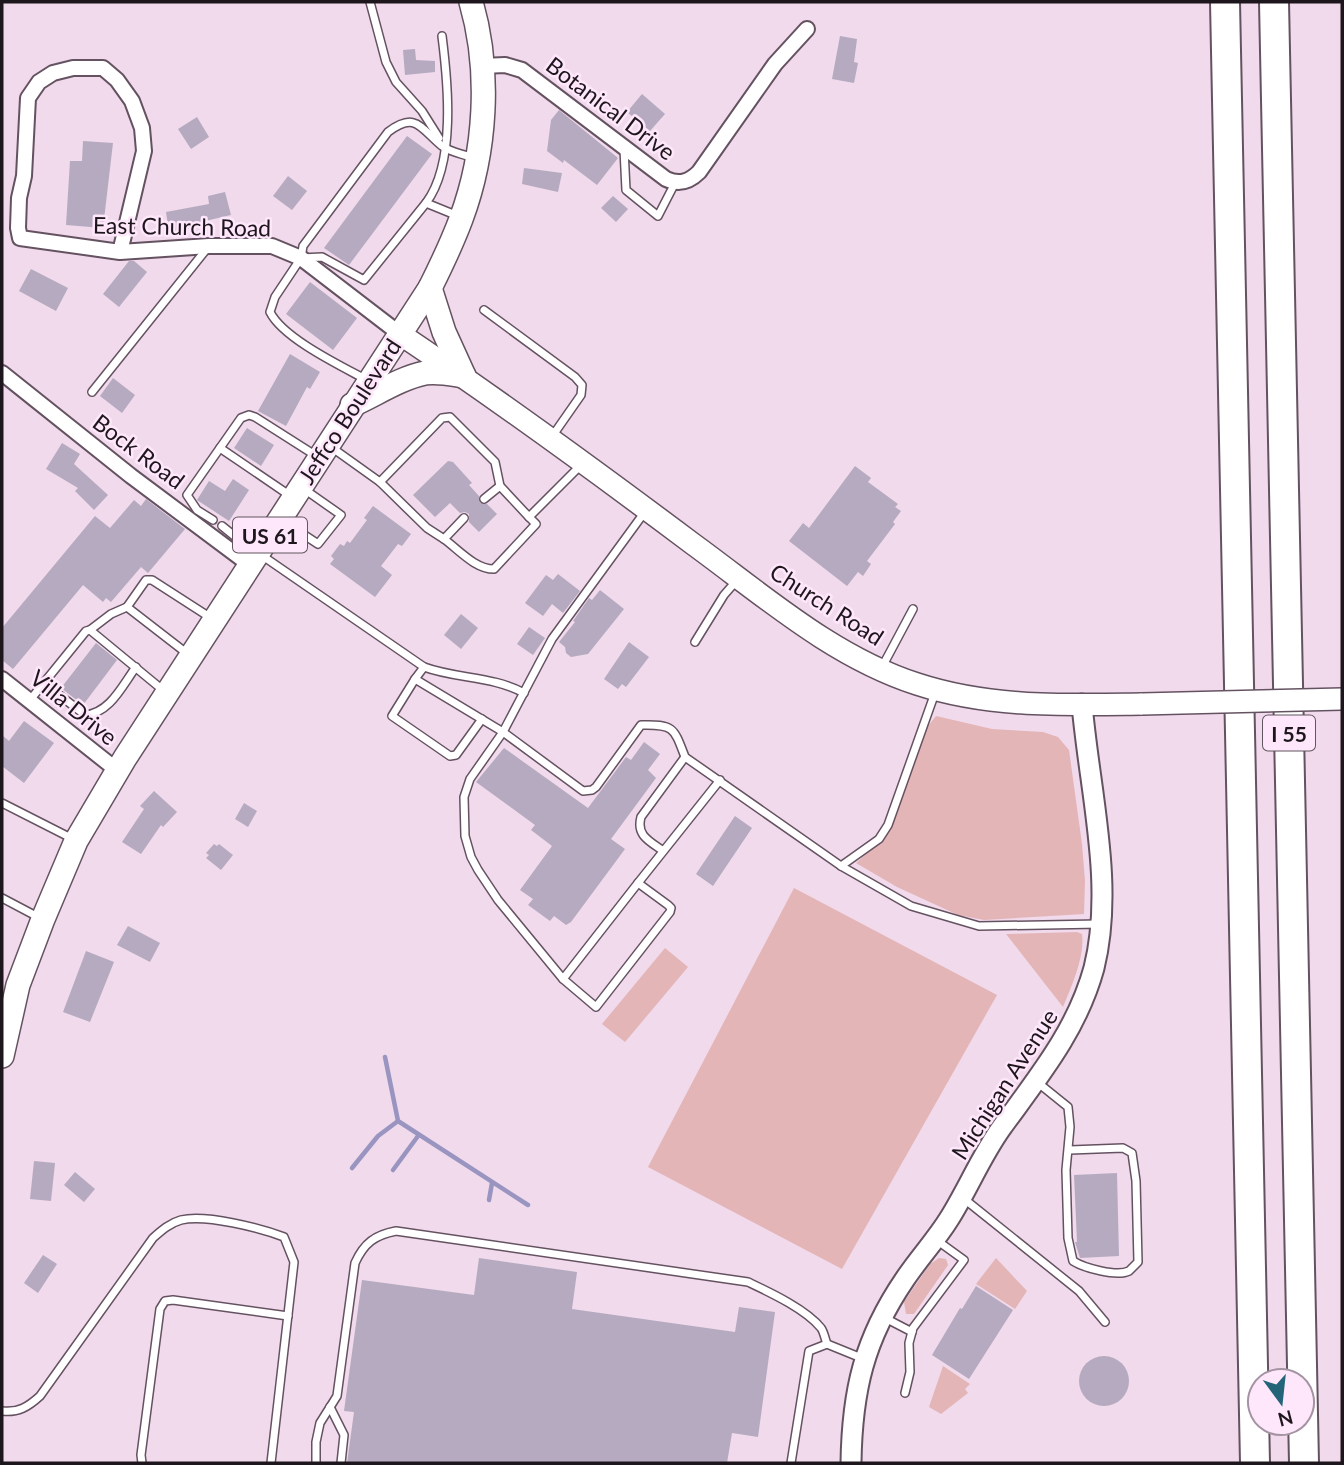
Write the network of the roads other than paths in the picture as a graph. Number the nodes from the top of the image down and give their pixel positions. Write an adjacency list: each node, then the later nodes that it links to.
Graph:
1 (370, 2): 8 (lane)
2 (471, 2): 7 (main road, Jeffco Boulevard / US 61)
3 (1225, 2): 95 (highway, I 55)
4 (1275, 2): 96 (highway, I 55)
5 (807, 29): 11 (street, Botanical Drive)
6 (442, 36): 8 (lane)
7 (482, 66): 9 (street, Botanical Drive); 10 (main road, Jeffco Boulevard / US 61)
8 (445, 148): 10 (lane); 12 (lane); 16 (lane)
9 (624, 148): 11 (street, Botanical Drive); 11 (lane)
10 (477, 159): 13 (main road, Jeffco Boulevard / US 61)
11 (675, 183)
12 (426, 203): 13 (lane); 16 (lane)
13 (461, 218): 17 (main road, Jeffco Boulevard / US 61)
14 (209, 246): 15 (street, East Church Road); 16 (street, East Church Road); 23 (lane)
15 (120, 252): 15 (street, East Church Road)
16 (301, 258): 19 (street, East Church Road); 22 (lane)
17 (430, 288): 19 (main road, Jeffco Boulevard / US 61); 21 (main road)
18 (484, 310): 25 (lane)
19 (400, 334): 21 (main road, Church Road); 22 (main road, Jeffco Boulevard / US 61)
20 (2, 373): 40 (street, Bock Road)
21 (464, 376): 24 (main road); 25 (main road, Church Road)
22 (369, 381): 24 (main road, Jeffco Boulevard / US 61)
23 (92, 393)
24 (352, 405): 27 (main road, Jeffco Boulevard / US 61)
25 (551, 439): 28 (main road, Church Road)
26 (220, 449): 27 (lane); 31 (lane); 37 (lane)
27 (324, 452): 29 (lane); 31 (main road, Jeffco Boulevard / US 61)
28 (583, 463): 33 (main road, Church Road); 34 (lane)
29 (380, 482): 30 (lane); 39 (lane)
30 (500, 486): 32 (lane); 34 (lane)
31 (297, 492): 36 (main road, Jeffco Boulevard / US 61); 36 (lane)
32 (484, 499)
33 (647, 509): 41 (main road, Church Road); 55 (lane)
34 (529, 517): 39 (lane)
35 (464, 518): 39 (lane)
36 (280, 519): 40 (main road, Jeffco Boulevard / US 61)
37 (213, 520)
38 (222, 526): 40 (lane)
39 (444, 538)
40 (254, 559): 44 (main road, Jeffco Boulevard / US 61); 49 (lane)
41 (739, 578): 46 (lane); 50 (main road, Church Road)
42 (127, 607): 44 (lane); 45 (lane); 47 (lane)
43 (913, 610): 50 (lane)
44 (214, 620): 47 (main road, Jeffco Boulevard / US 61)
45 (90, 630): 48 (lane); 53 (lane)
46 (695, 642)
47 (191, 656): 56 (main road, Jeffco Boulevard / US 61)
48 (136, 667): 53 (lane); 56 (lane)
49 (424, 667): 52 (lane); 55 (lane)
50 (880, 670): 54 (main road, Church Road)
51 (2, 679): 57 (street, Villa Drive)
52 (415, 679): 60 (lane); 60 (lane)
53 (44, 683): 57 (lane)
54 (937, 690): 59 (main road, Church Road); 68 (lane)
55 (524, 693): 61 (lane)
56 (167, 694): 63 (main road, Jeffco Boulevard / US 61)
57 (30, 699): 63 (street, Villa Drive)
58 (1342, 699): 59 (main road, Church Road, bridge)
59 (1082, 704): 72 (street, Michigan Avenue)
60 (482, 719): 61 (lane)
61 (503, 732): 62 (lane); 73 (lane)
62 (685, 757): 64 (lane); 67 (lane)
63 (117, 771): 66 (main road, Jeffco Boulevard / US 61)
64 (720, 780): 67 (lane); 68 (lane)
65 (2, 803): 66 (lane)
66 (76, 841): 71 (main road, Jeffco Boulevard / US 61)
67 (662, 850): 69 (lane)
68 (841, 866): 72 (lane)
69 (638, 883): 73 (lane); 73 (lane)
70 (2, 898): 71 (lane)
71 (43, 919): 74 (main road, Jeffco Boulevard / US 61)
72 (1101, 924): 76 (street, Michigan Avenue)
73 (563, 979)
74 (8, 1005): 75 (main road, Jeffco Boulevard / US 61)
75 (2, 1056)
76 (1036, 1082): 77 (lane); 78 (street, Michigan Avenue)
77 (1070, 1150): 77 (lane)
78 (962, 1197): 79 (street, Michigan Avenue); 82 (lane)
79 (935, 1239): 81 (street, Michigan Avenue); 83 (lane)
80 (288, 1316): 88 (lane); 89 (lane); 90 (lane)
81 (881, 1316): 83 (lane); 85 (street, Michigan Avenue)
82 (1105, 1322)
83 (912, 1332): 86 (lane)
84 (827, 1344): 85 (lane); 87 (lane); 93 (lane)
85 (864, 1359): 94 (street, Michigan Avenue)
86 (905, 1394)
87 (330, 1407): 91 (lane); 92 (lane)
88 (2, 1411)
89 (142, 1463)
90 (271, 1463)
91 (317, 1463)
92 (341, 1463)
93 (791, 1463)
94 (851, 1463)
95 (1255, 1463)
96 (1304, 1463)

